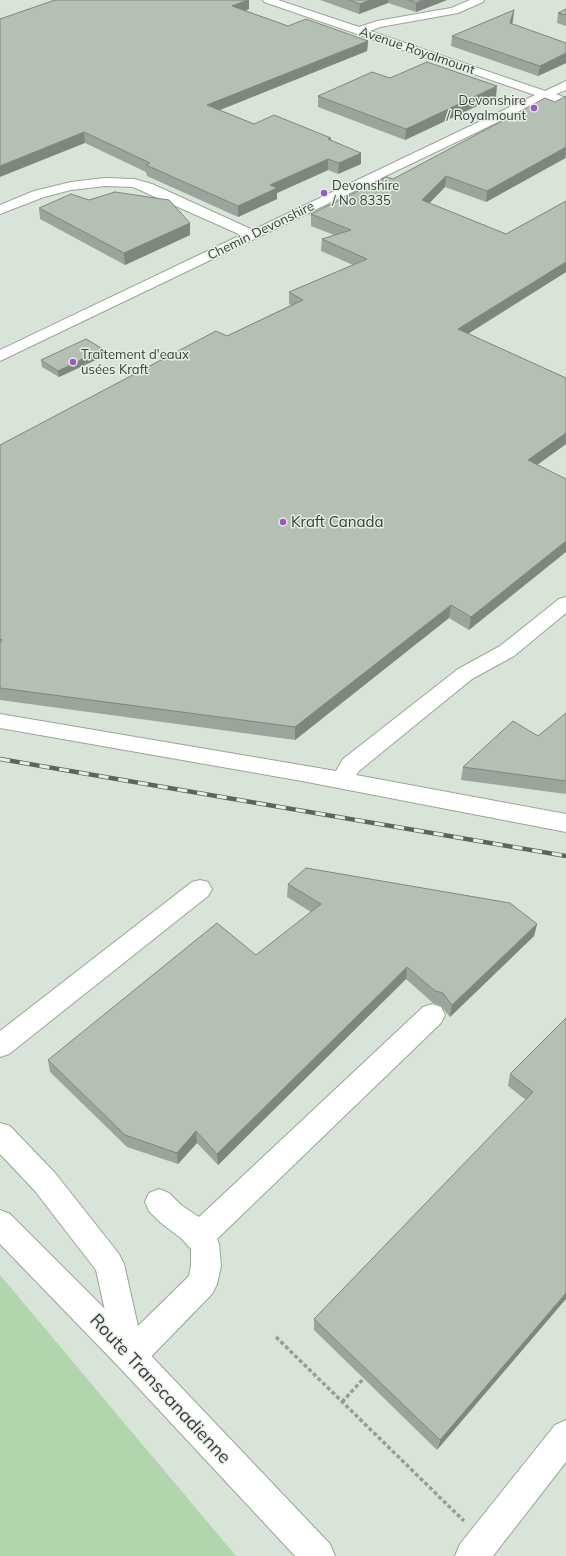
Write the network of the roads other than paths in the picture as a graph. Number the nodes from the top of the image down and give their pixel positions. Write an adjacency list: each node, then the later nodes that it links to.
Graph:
1 (268, 0): 3 (street, Avenue Royalmount)
2 (479, 0): 3 (street)
3 (360, 31): 5 (street, Avenue Royalmount)
4 (566, 85): 5 (street, Chemin Devonshire)
5 (545, 95): 6 (street, Avenue Royalmount); 8 (street, Chemin Devonshire)
6 (566, 102)
7 (0, 210): 8 (street)
8 (253, 235): 9 (street, Chemin Devonshire)
9 (0, 356)
10 (566, 603): 12 (street)
11 (0, 721): 12 (street)
12 (341, 781): 13 (street)
13 (566, 823)
14 (200, 889): 16 (street)
15 (432, 1015): 20 (street)
16 (0, 1046)
17 (0, 1135): 21 (street)
18 (159, 1202): 20 (street)
19 (0, 1224): 21 (street, Route Transcanadienne)
20 (199, 1237): 21 (street)
21 (130, 1356): 24 (street, Route Transcanadienne)
22 (566, 1436): 23 (street)
23 (478, 1548)
24 (318, 1556)

